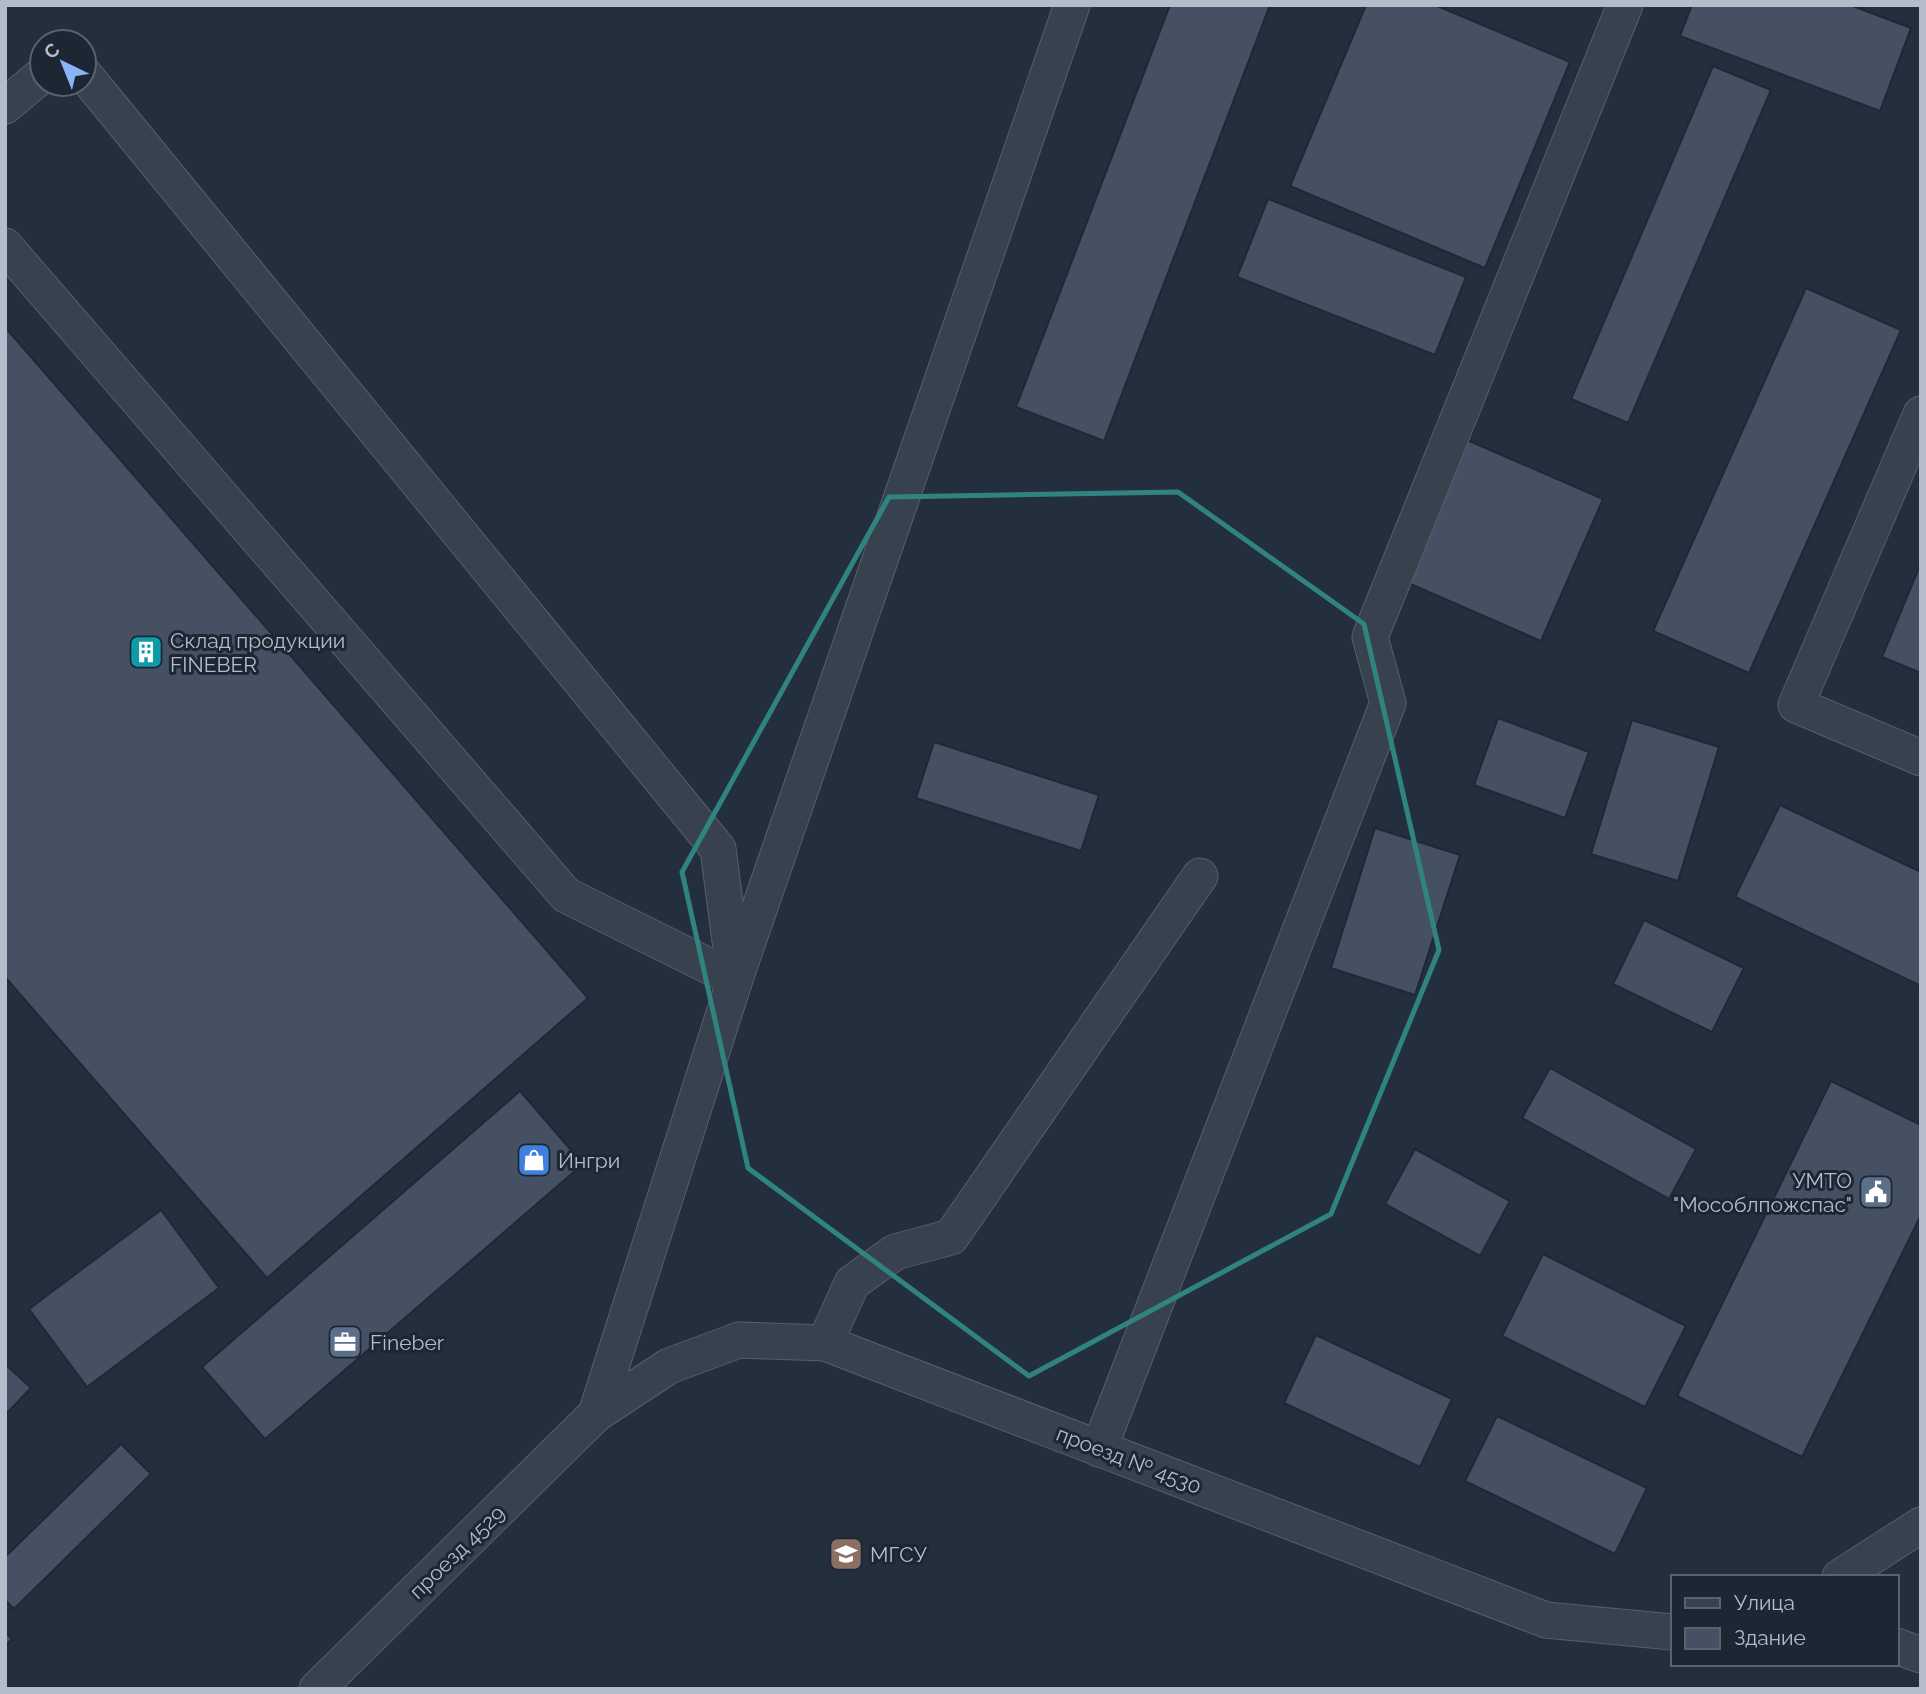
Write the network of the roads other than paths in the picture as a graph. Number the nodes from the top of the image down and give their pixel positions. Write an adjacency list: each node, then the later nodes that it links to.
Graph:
1 (1072, 5): 10 (street)
2 (1625, 5): 13 (street)
3 (28, 87): 5 (street)
4 (98, 91): 10 (street)
5 (5, 106)
6 (5, 246): 10 (street)
7 (1921, 414): 8 (street)
8 (1921, 758)
9 (1199, 876): 11 (street)
10 (734, 979): 12 (street)
11 (825, 1343): 12 (street, проезд № 4530); 13 (street, проезд № 4530)
12 (596, 1414): 19 (street, проезд 4529)
13 (1099, 1449): 16 (street, проезд № 4530)
14 (1921, 1525): 15 (street)
15 (1843, 1575)
16 (1671, 1632)
17 (1898, 1647): 18 (street)
18 (1921, 1655)
19 (317, 1689)

